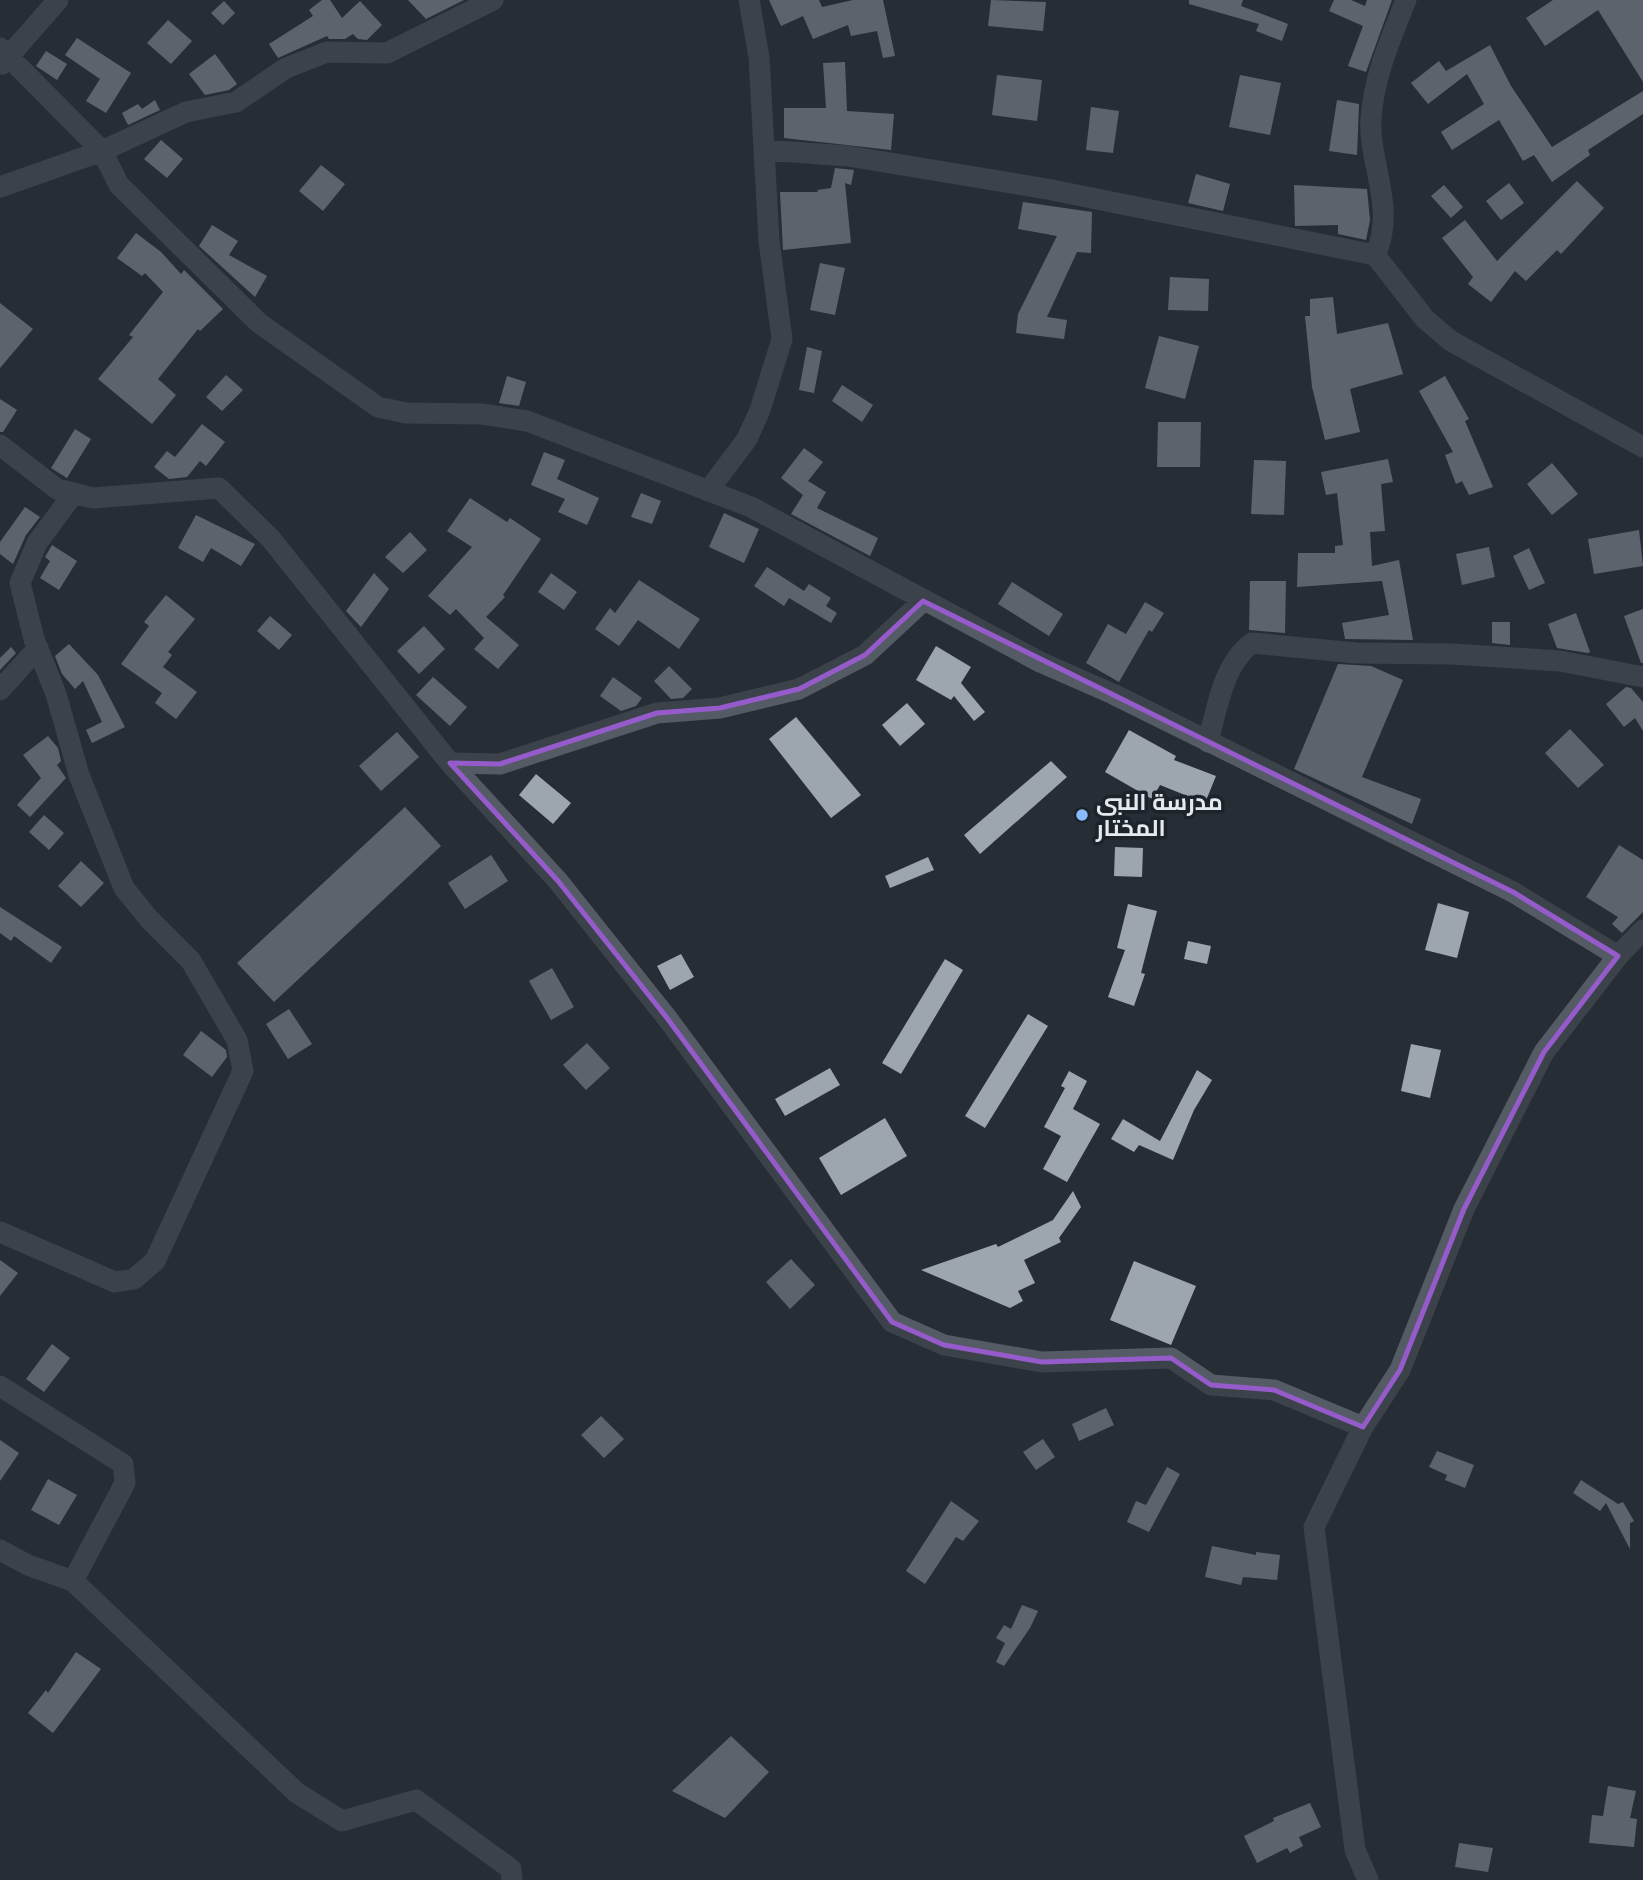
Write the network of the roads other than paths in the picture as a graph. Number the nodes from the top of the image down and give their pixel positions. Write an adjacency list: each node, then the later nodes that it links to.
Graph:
1 (58, 0): 5 (street)
2 (493, 0): 7 (street)
3 (749, 0): 6 (street)
4 (1406, 0): 9 (street)
5 (3, 56): 7 (street)
6 (765, 150): 9 (street); 12 (street)
7 (102, 151): 8 (street); 12 (street)
8 (0, 187)
9 (1375, 255): 11 (street)
10 (0, 445): 13 (street)
11 (1643, 447)
12 (708, 491): 14 (street)
13 (74, 493): 15 (street); 19 (street)
14 (923, 601): 18 (street); 19 (street)
15 (37, 648): 17 (street); 22 (street)
16 (1643, 677): 18 (street)
17 (0, 690)
18 (1208, 742): 21 (street)
19 (450, 763): 24 (street)
20 (1643, 930): 21 (street)
21 (1618, 956): 24 (street)
22 (0, 1232)
23 (0, 1386): 26 (street)
24 (1363, 1427): 28 (street)
25 (0, 1550): 26 (street)
26 (73, 1581): 27 (street)
27 (512, 1880)
28 (1368, 1880)

